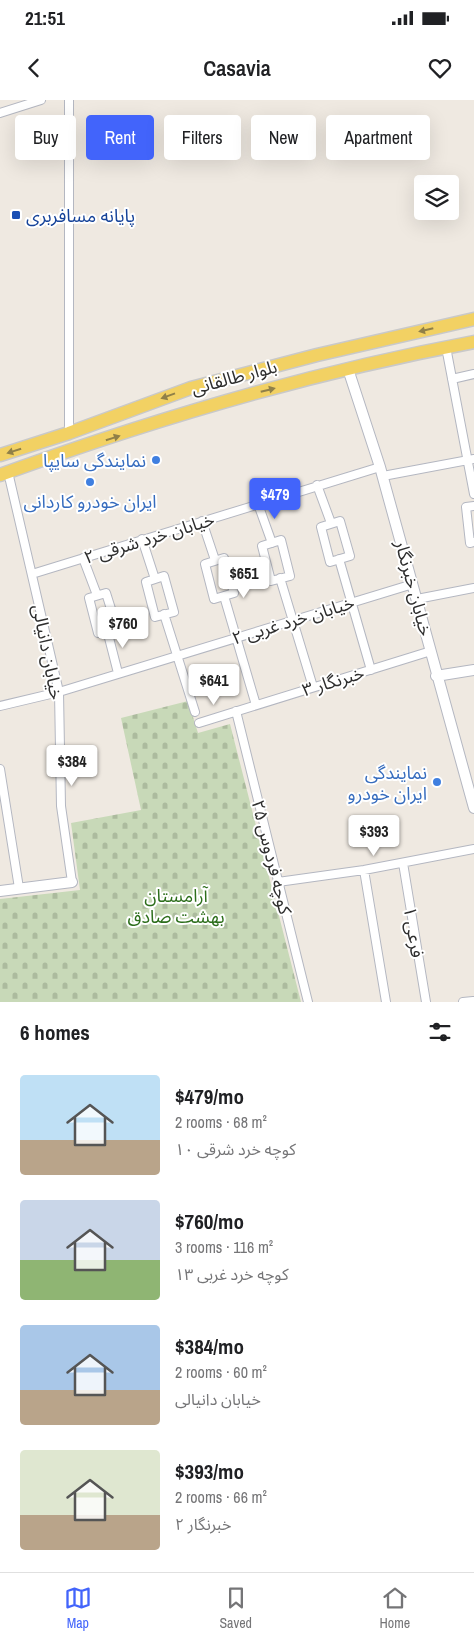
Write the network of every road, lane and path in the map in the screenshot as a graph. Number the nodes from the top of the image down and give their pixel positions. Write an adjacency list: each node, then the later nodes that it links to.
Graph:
1 (41, 100): 3 (street)
2 (69, 100): 10 (street)
3 (0, 114)
4 (474, 319): 10 (main road, بلوار طالقانی, one-way to 10)
5 (474, 342): 6 (main road, بلوار طالقانی)
6 (446, 348): 7 (main road, بلوار طالقانی); 9 (street)
7 (348, 369): 13 (street, خیابان خبرنگار); 14 (main road, بلوار طالقانی, one-way to 7)
8 (474, 374): 9 (street)
9 (452, 378): 12 (street)
10 (69, 433): 11 (main road, بلوار طالقانی, one-way to 11)
11 (0, 455)
12 (471, 460): 13 (street, خیابان خرد شرقی ۲); 16 (street)
13 (381, 471): 15 (street, خیابان خرد شرقی ۲); 30 (street, خیابان خبرنگار)
14 (4, 473): 27 (street, خیابان دانیالی)
15 (317, 485): 17 (street, خیابان خرد شرقی ۲); 20 (street)
16 (474, 494)
17 (258, 504): 19 (street, خیابان خرد شرقی ۲); 23 (street)
18 (474, 506): 22 (street)
19 (202, 521): 21 (street, خیابان خرد شرقی ۲); 26 (street)
20 (331, 523): 25 (street); 25 (street)
21 (142, 539): 24 (street, خیابان خرد شرقی ۲); 29 (street)
22 (474, 542)
23 (272, 543): 28 (street); 28 (street)
24 (83, 558): 27 (street, خیابان خرد شرقی ۲); 32 (street)
25 (340, 559): 35 (street)
26 (215, 560): 33 (street); 33 (street)
27 (32, 574): 47 (street, خیابان دانیالی)
28 (280, 578): 37 (street)
29 (155, 579): 36 (street); 36 (street)
30 (413, 584): 34 (street, خیابان خبرنگار); 35 (street, خیابان خرد غربی ۲)
31 (474, 588): 34 (street)
32 (97, 595): 38 (street); 38 (street)
33 (224, 596): 39 (street)
34 (417, 599): 40 (street, خیابان خبرنگار)
35 (354, 602): 37 (street, خیابان خرد غربی ۲); 42 (street)
36 (164, 614): 41 (street)
37 (294, 620): 39 (street, خیابان خرد غربی ۲); 46 (street)
38 (107, 630): 44 (street)
39 (235, 638): 41 (street, خیابان خرد غربی ۲); 48 (street)
40 (431, 651): 42 (street, خبرنگار ۳); 45 (street, خیابان خبرنگار)
41 (177, 655): 44 (street, خیابان خرد غربی ۲); 51 (street)
42 (371, 670): 46 (street, خبرنگار ۳)
43 (474, 670): 45 (street)
44 (118, 674): 47 (street, خیابان خرد غربی ۲)
45 (436, 676): 54 (street, خیابان خبرنگار)
46 (313, 688): 48 (street, خبرنگار ۳)
47 (59, 692): 49 (street, خیابان خرد غربی ۲); 58 (street, خیابان دانیالی)
48 (256, 705): 50 (street, خبرنگار ۳)
49 (0, 706)
50 (236, 711): 52 (street, خبرنگار ۳); 59 (street, کوچه فردوس ۲۵)
51 (195, 712)
52 (199, 723)
53 (0, 769): 60 (street)
54 (474, 808)
55 (474, 849): 56 (street)
56 (403, 862): 57 (street); 65 (street, فرعی ۱)
57 (364, 870): 59 (street); 64 (street)
58 (72, 882): 60 (street, خیابان دانیالی)
59 (278, 882): 63 (street, کوچه فردوس ۲۵)
60 (19, 888): 61 (street, خیابان دانیالی)
61 (0, 891)
62 (473, 1001): 66 (street)
63 (308, 1002)
64 (386, 1002)
65 (426, 1002)
66 (464, 1002)

